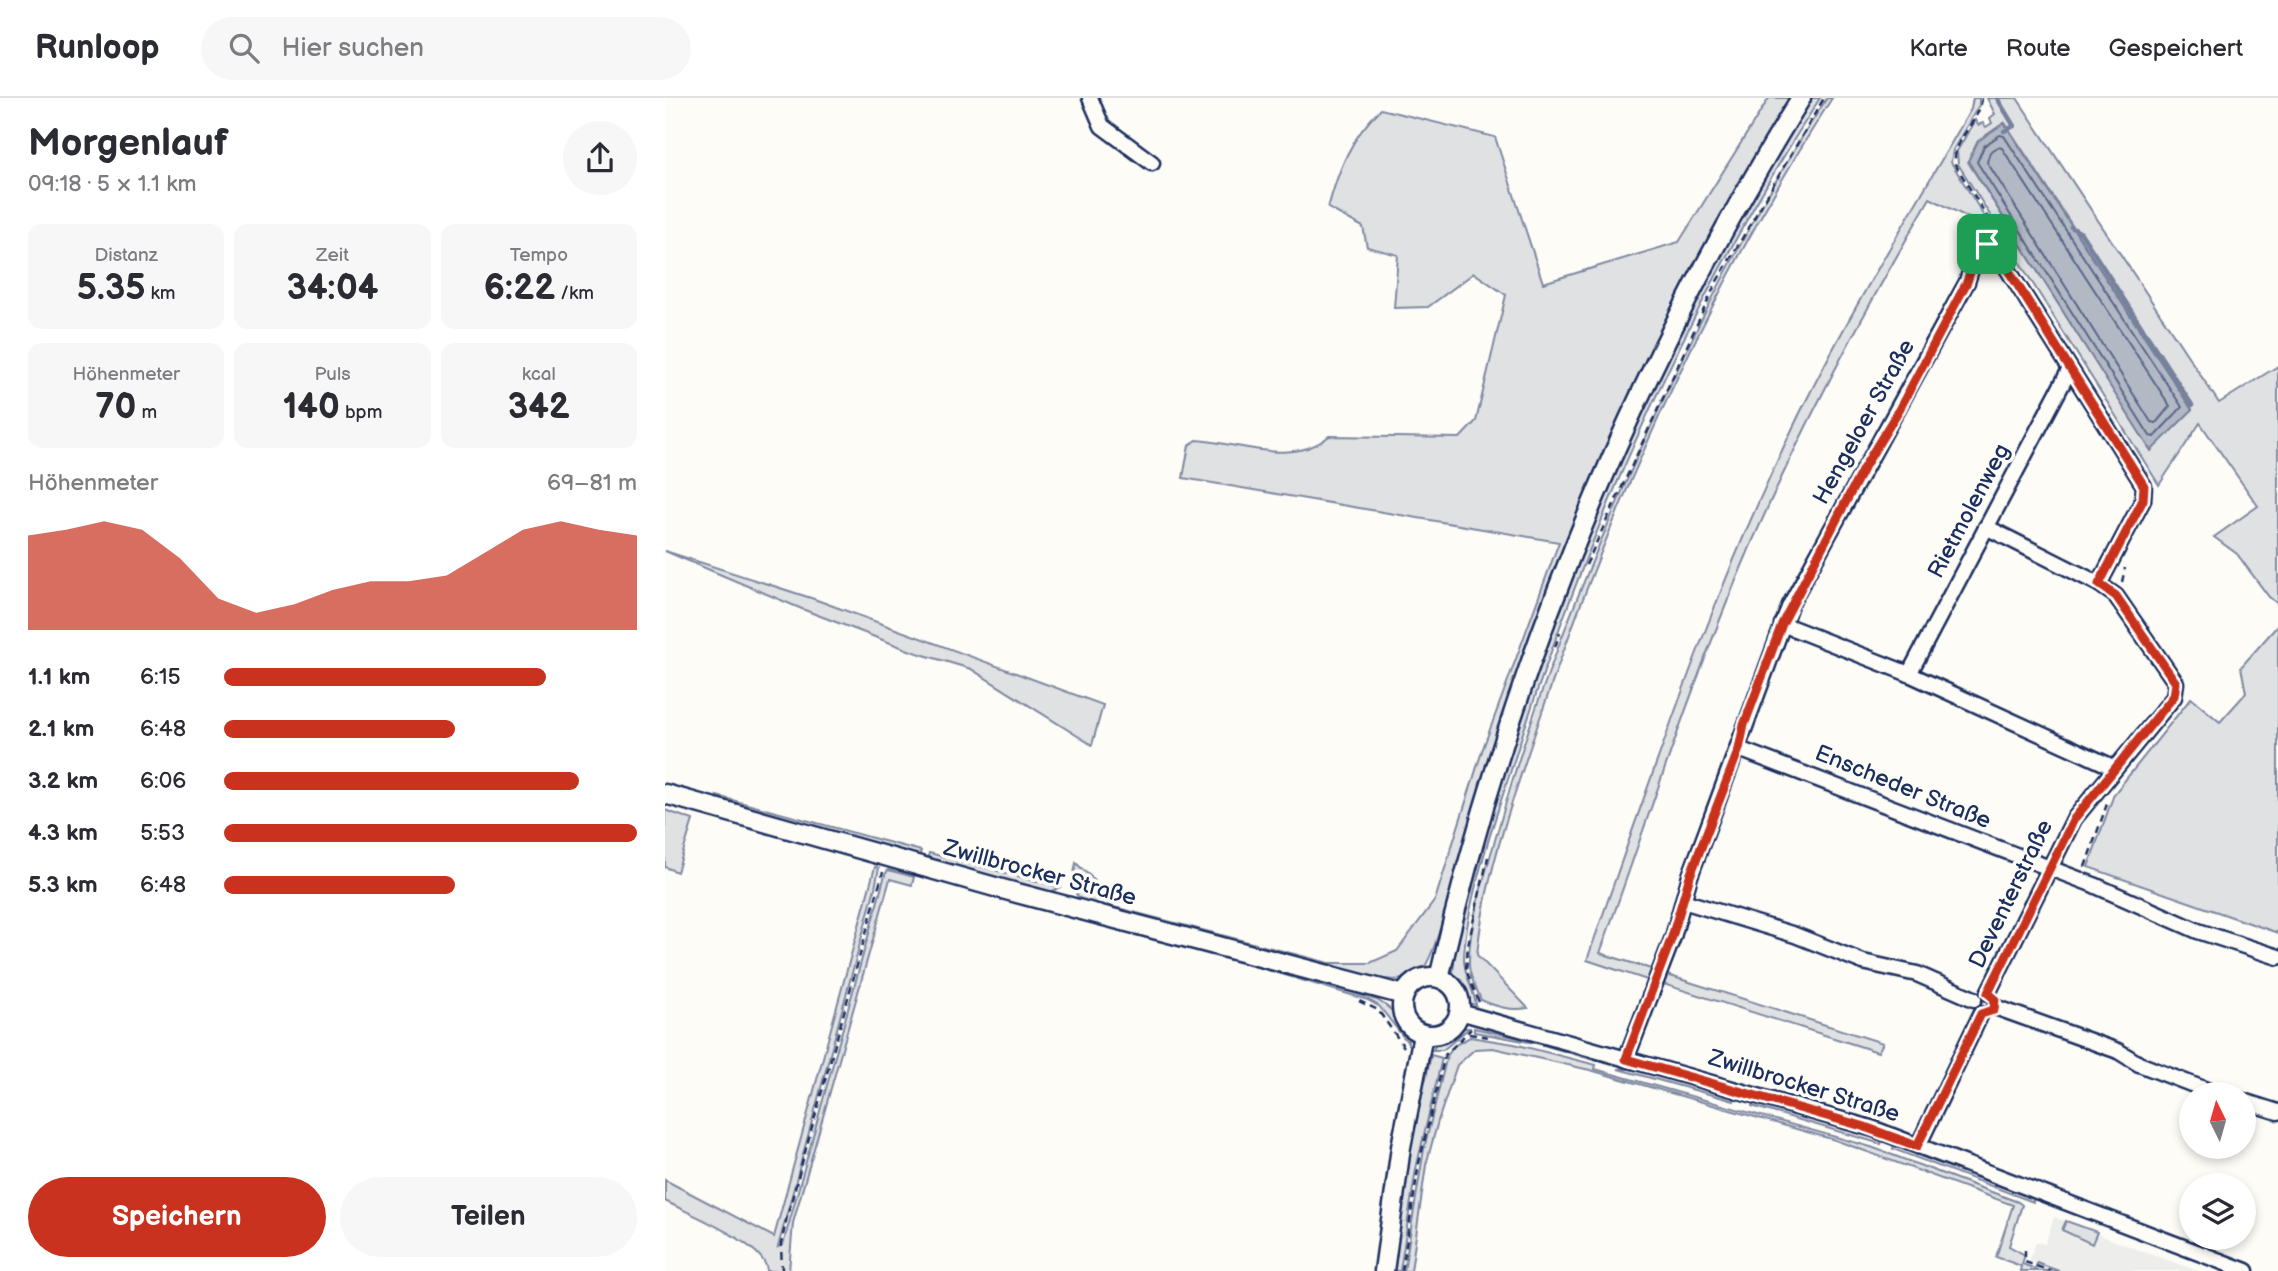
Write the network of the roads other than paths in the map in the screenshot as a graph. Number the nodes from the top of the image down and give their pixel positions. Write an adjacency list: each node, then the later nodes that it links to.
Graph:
1 (1090, 98): 3 (street)
2 (1801, 98): 15 (main road)
3 (1152, 163)
4 (2070, 369): 5 (street, Rietmolenweg); 6 (street); 7 (street, Hengeloer Straße)
5 (1986, 527): 6 (street, Deventerstraße); 8 (street, Rietmolenweg)
6 (2099, 584): 10 (street, Deventerstraße)
7 (1782, 624): 8 (street); 9 (street, Hengeloer Straße)
8 (1909, 674): 10 (street)
9 (1739, 749): 12 (street, Enscheder Straße); 13 (street)
10 (2115, 768): 12 (street, Deventerstraße)
11 (665, 794): 16 (main road, Zwillbrocker Straße)
12 (2049, 870): 14 (street, Enscheder Straße); 17 (street, Deventerstraße)
13 (1683, 901): 17 (street); 22 (street)
14 (2278, 957)
15 (1439, 978): 16 (main road); 20 (main road)
16 (1403, 995): 21 (main road)
17 (1981, 996): 18 (street); 19 (street)
18 (1995, 1007): 19 (street); 23 (street)
19 (1981, 1014): 26 (street)
20 (1468, 1015): 21 (main road); 22 (street, Zwillbrocker Straße)
21 (1423, 1035): 27 (main road)
22 (1626, 1059): 26 (street, Zwillbrocker Straße)
23 (2186, 1082)
24 (2256, 1105): 25 (street)
25 (2278, 1112)
26 (1917, 1146): 28 (street, Zwillbrocker Straße)
27 (1384, 1271)
28 (2246, 1271)

